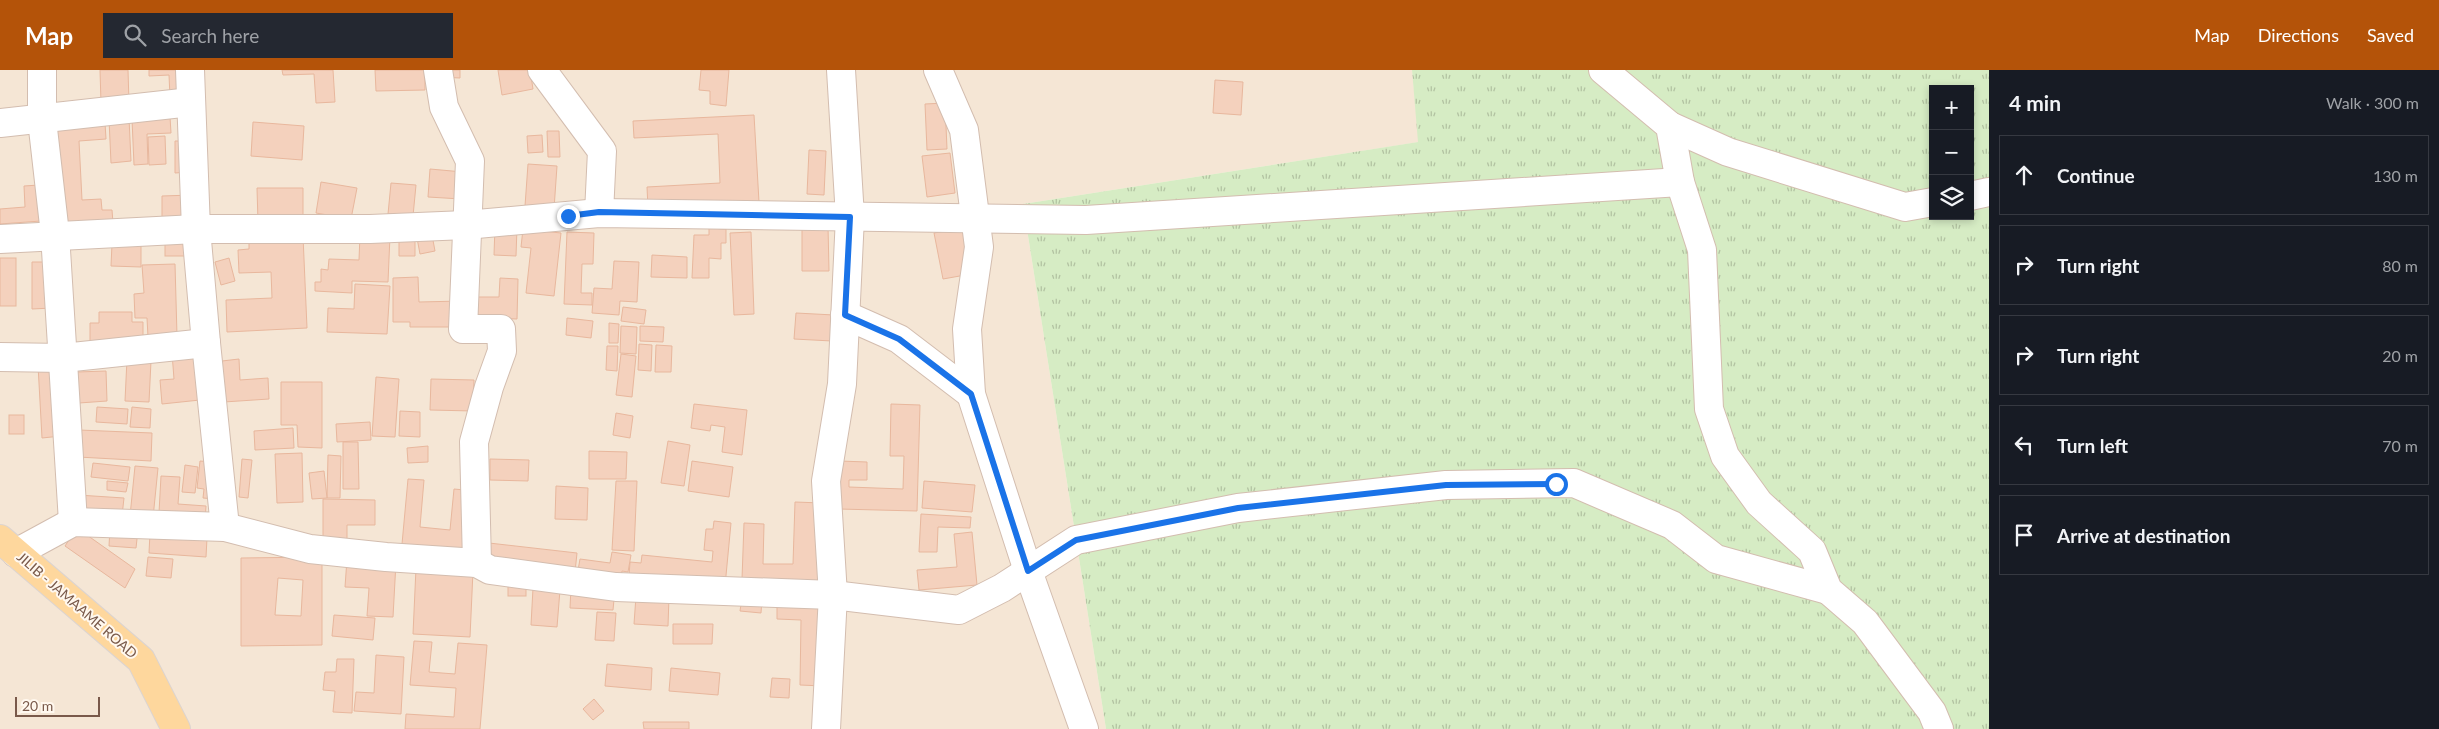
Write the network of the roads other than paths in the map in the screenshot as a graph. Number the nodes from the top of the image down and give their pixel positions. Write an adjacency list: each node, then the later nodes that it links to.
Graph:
1 (42, 70): 9 (street)
2 (190, 70): 8 (street)
3 (438, 70): 19 (street)
4 (542, 70): 16 (street)
5 (841, 70): 17 (street)
6 (938, 70): 18 (street)
7 (1603, 70): 11 (street)
8 (191, 102): 9 (street); 20 (street)
9 (42, 120): 10 (street); 21 (street)
10 (0, 123)
11 (1670, 126): 12 (street); 15 (street)
12 (1680, 182): 18 (street); 33 (street)
13 (1989, 192): 14 (street)
14 (1974, 195)
15 (1929, 203)
16 (599, 212): 17 (street); 19 (street)
17 (850, 217): 18 (street); 23 (street)
18 (975, 218): 27 (street)
19 (466, 225): 20 (street); 31 (street)
20 (196, 229): 21 (street); 24 (street)
21 (55, 234): 22 (street); 26 (street)
22 (0, 238)
23 (845, 315): 27 (street); 34 (street)
24 (206, 343): 26 (street); 29 (street)
25 (0, 357): 26 (street)
26 (62, 358): 28 (street)
27 (971, 394): 32 (street)
28 (73, 522): 29 (street); 30 (street)
29 (225, 527): 31 (street)
30 (8, 546): 35 (main road, JILIB - JAMAAME ROAD)
31 (476, 563): 34 (street)
32 (1028, 571): 33 (street); 34 (street); 37 (street)
33 (1828, 590): 38 (street)
34 (834, 595): 36 (street)
35 (176, 729)
36 (826, 729)
37 (1084, 729)
38 (1939, 729)

